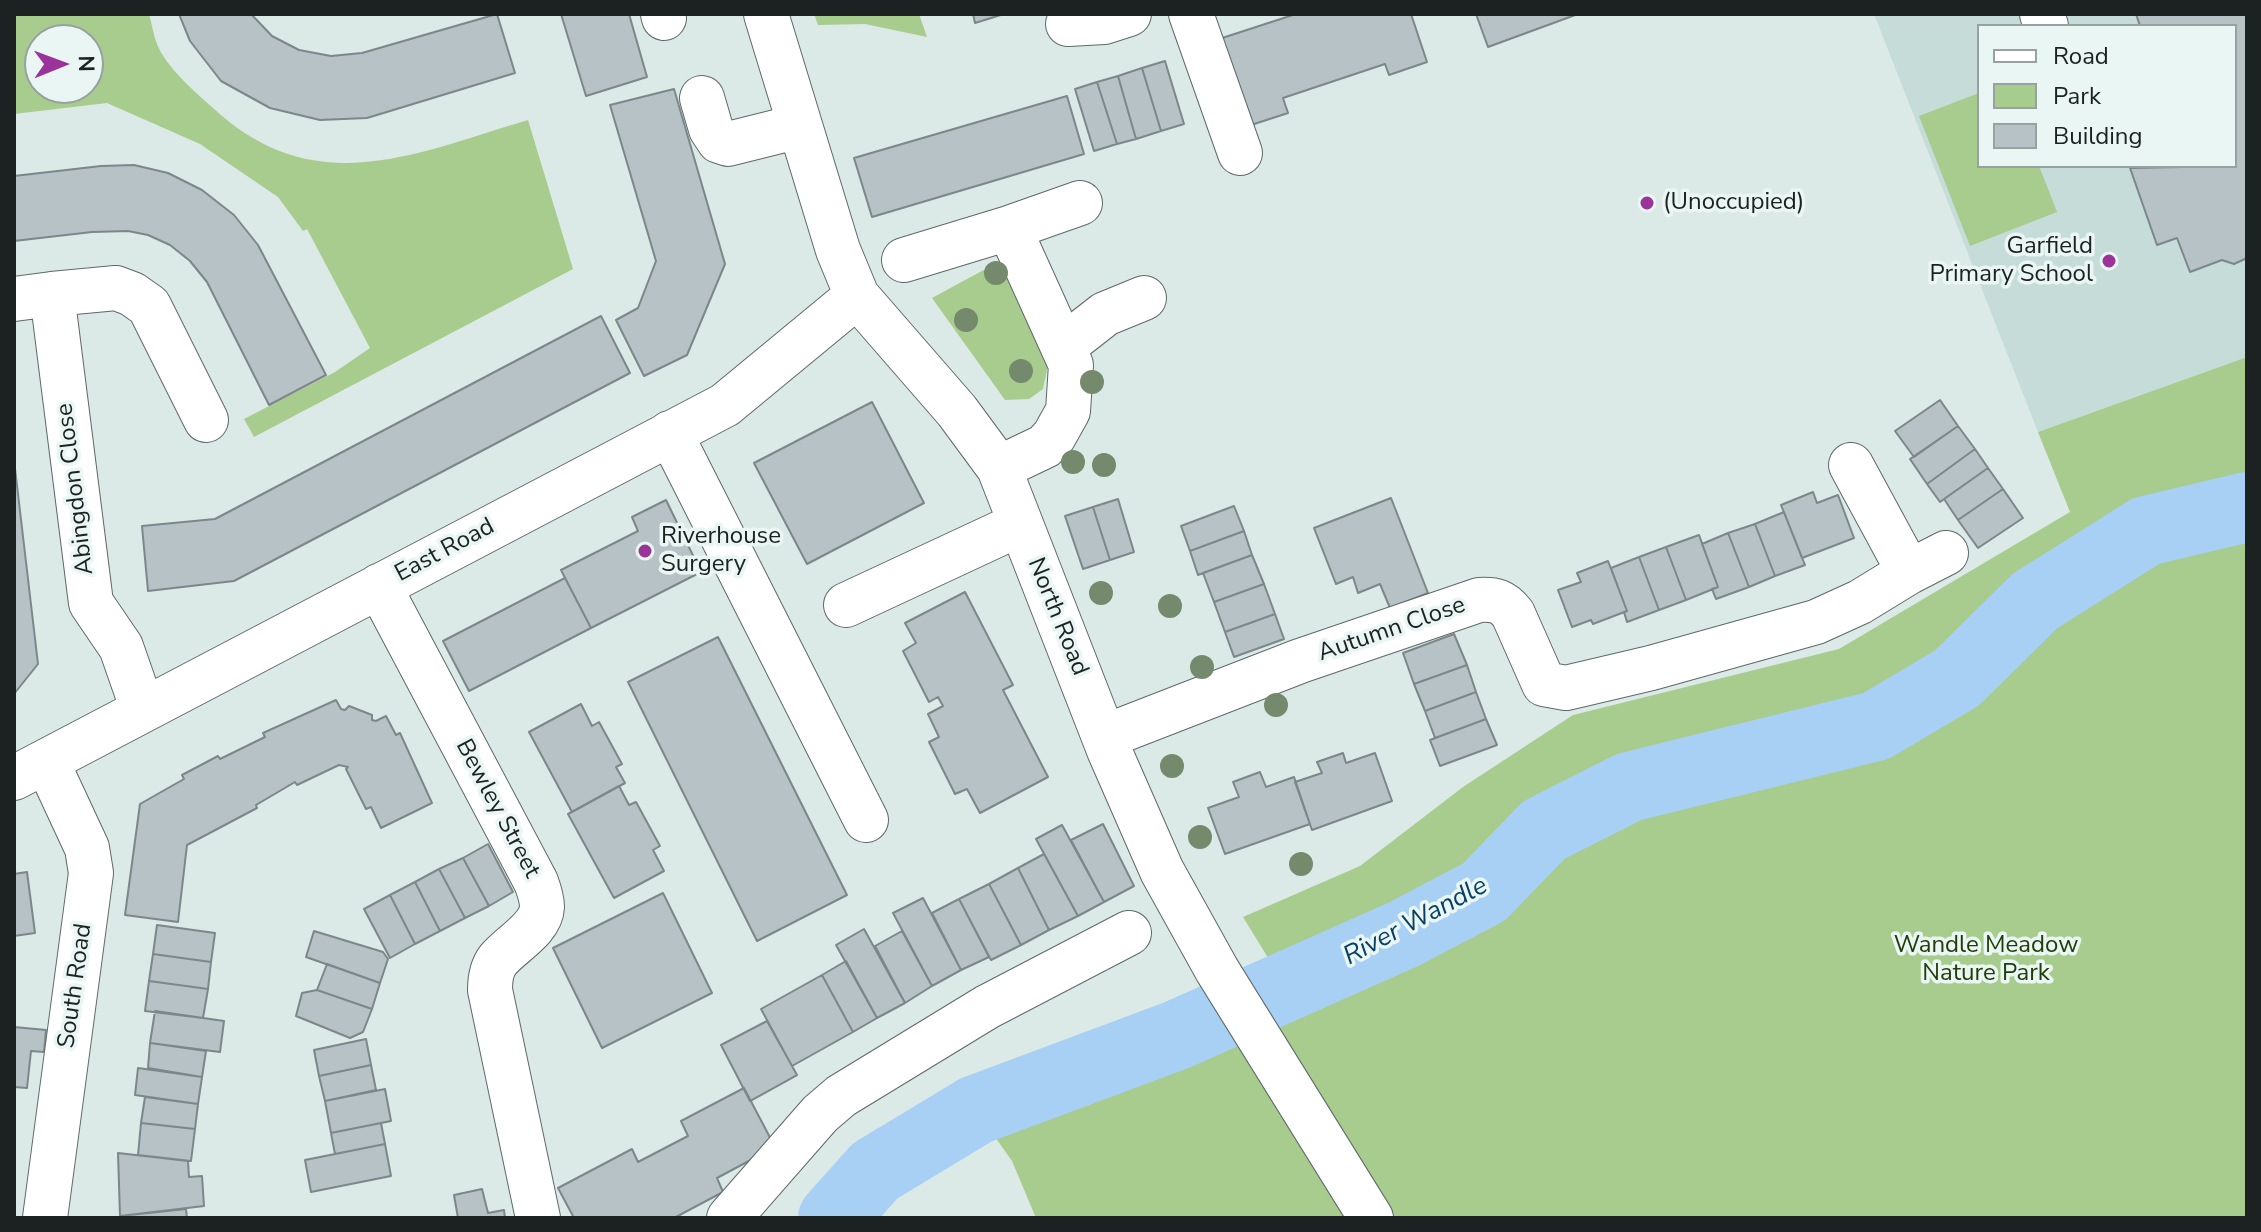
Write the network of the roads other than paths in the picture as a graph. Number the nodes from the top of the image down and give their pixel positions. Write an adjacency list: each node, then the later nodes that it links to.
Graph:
1 (766, 14): 4 (street, North Road)
2 (1191, 14): 5 (street)
3 (702, 98): 4 (street)
4 (800, 126): 10 (street, North Road)
5 (1240, 153)
6 (1080, 203): 7 (street)
7 (1009, 228): 8 (street); 12 (street)
8 (904, 260)
9 (33, 296): 13 (street); 20 (street, Abingdon Close)
10 (857, 296): 14 (street, East Road); 16 (street, North Road)
11 (1144, 298): 12 (street)
12 (1064, 346): 16 (street)
13 (206, 420)
14 (670, 433): 18 (street, East Road); 23 (street)
15 (1851, 465): 21 (street, Autumn Close)
16 (999, 468): 17 (street, North Road)
17 (1020, 524): 19 (street); 21 (street, North Road)
18 (379, 586): 20 (street, East Road); 26 (street, Bewley Street)
19 (846, 605)
20 (143, 710): 22 (street, East Road)
21 (1104, 737): 28 (street, North Road)
22 (31, 770): 25 (street, South Road)
23 (866, 820)
24 (1129, 933): 27 (street)
25 (45, 1218)
26 (538, 1218)
27 (729, 1218)
28 (1371, 1218)

